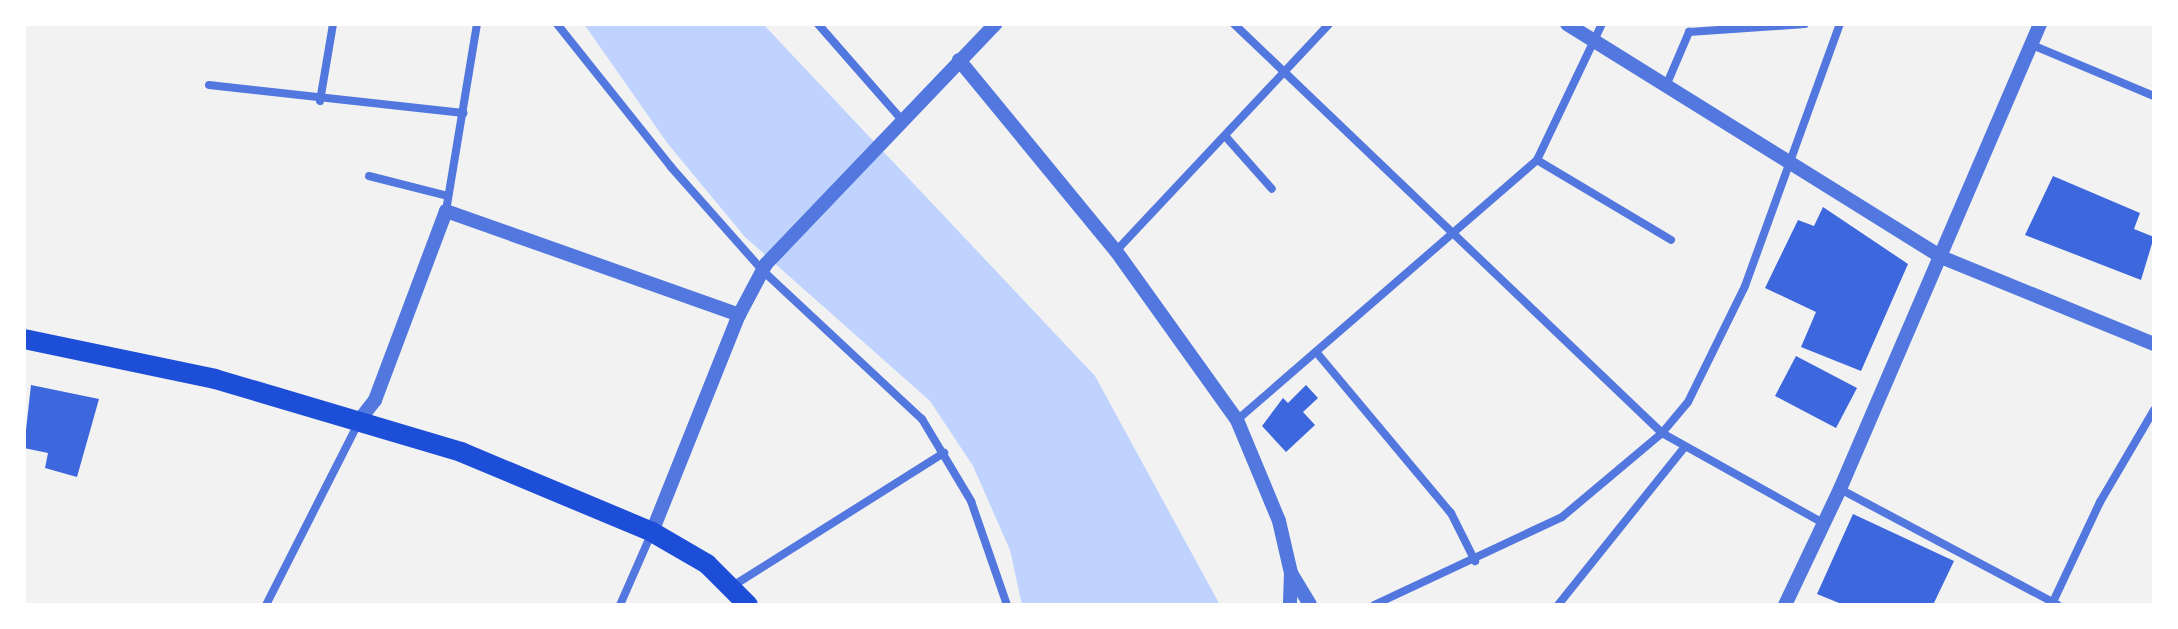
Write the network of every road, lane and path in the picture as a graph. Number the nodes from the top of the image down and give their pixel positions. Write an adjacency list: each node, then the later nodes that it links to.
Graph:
1 (333, 24): 21 (street)
2 (477, 24): 22 (street)
3 (557, 24): 34 (street)
4 (818, 24): 23 (street)
5 (995, 24): 16 (street)
6 (1234, 24): 17 (street)
7 (1329, 24): 17 (street)
8 (1567, 24): 14 (street)
9 (1602, 24): 14 (street)
10 (1805, 24): 13 (street)
11 (1840, 24): 26 (street)
12 (2040, 24): 15 (street)
13 (1691, 28): 19 (street)
14 (1597, 41): 19 (street); 25 (street)
15 (2032, 45): 20 (street); 33 (street)
16 (959, 60): 23 (street); 32 (street)
17 (1286, 73): 24 (street); 30 (street)
18 (209, 85): 21 (street)
19 (1666, 86): 26 (street)
20 (2154, 96)
21 (320, 101): 22 (street)
22 (463, 113): 29 (street)
23 (898, 124): 34 (street)
24 (1226, 137): 28 (street); 32 (street)
25 (1537, 160): 30 (street); 31 (street)
26 (1794, 162): 33 (street); 42 (street)
27 (369, 176): 29 (street)
28 (1272, 189)
29 (447, 203): 35 (street); 40 (street)
30 (1453, 237): 38 (street); 42 (street)
31 (1671, 240)
32 (1116, 251): 41 (street)
33 (1941, 257): 37 (street); 45 (street)
34 (764, 267): 35 (street); 44 (street)
35 (739, 315): 47 (street)
36 (24, 339): 40 (highway)
37 (2154, 344)
38 (1317, 353): 41 (street); 48 (street)
39 (2154, 410): 51 (street)
40 (361, 418): 47 (highway); 52 (street)
41 (1237, 420): 49 (street)
42 (1662, 433): 43 (street); 48 (street)
43 (1684, 448): 46 (street); 59 (street)
44 (944, 453): 50 (street); 55 (street)
45 (1840, 489): 46 (street); 51 (street)
46 (1823, 523): 60 (street)
47 (652, 532): 50 (highway); 53 (street)
48 (1475, 561): 58 (street)
49 (1291, 573): 56 (street); 57 (street)
50 (730, 588): 54 (highway)
51 (2054, 604)
52 (266, 605)
53 (620, 605)
54 (748, 605)
55 (1007, 605)
56 (1290, 605)
57 (1310, 605)
58 (1374, 605)
59 (1558, 605)
60 (1785, 605)

